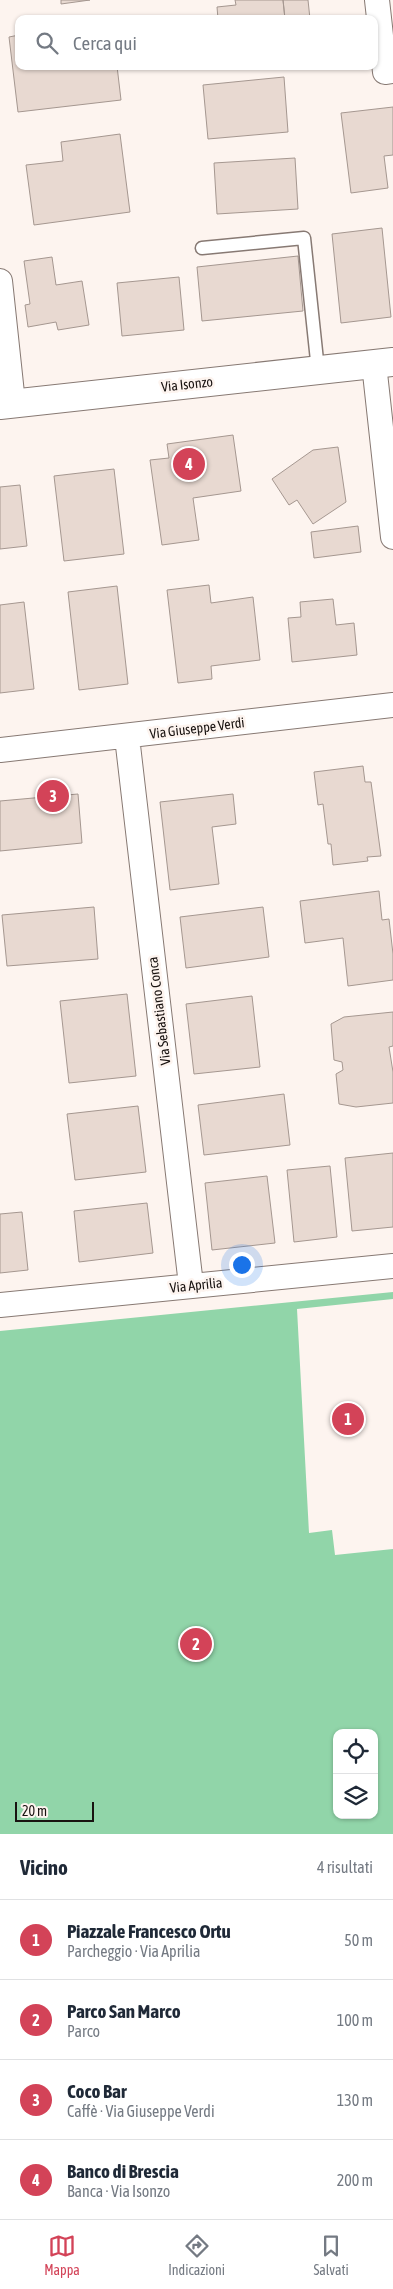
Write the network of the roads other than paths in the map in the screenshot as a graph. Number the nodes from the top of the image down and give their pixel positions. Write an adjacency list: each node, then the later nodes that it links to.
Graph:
1 (377, 0): 2 (street)
2 (393, 71)
3 (202, 248): 6 (lane)
4 (0, 281): 7 (street)
5 (383, 364): 6 (main road, Via Isonzo); 8 (street)
6 (318, 370): 7 (main road, Via Isonzo)
7 (7, 404)
8 (393, 537)
9 (393, 706): 10 (street, Via Giuseppe Verdi)
10 (127, 737): 11 (street, Via Giuseppe Verdi); 13 (street, Via Sebastiano Conca)
11 (0, 750)
12 (393, 1266): 13 (street, Via Aprilia)
13 (191, 1285): 14 (street, Via Aprilia)
14 (0, 1305)

